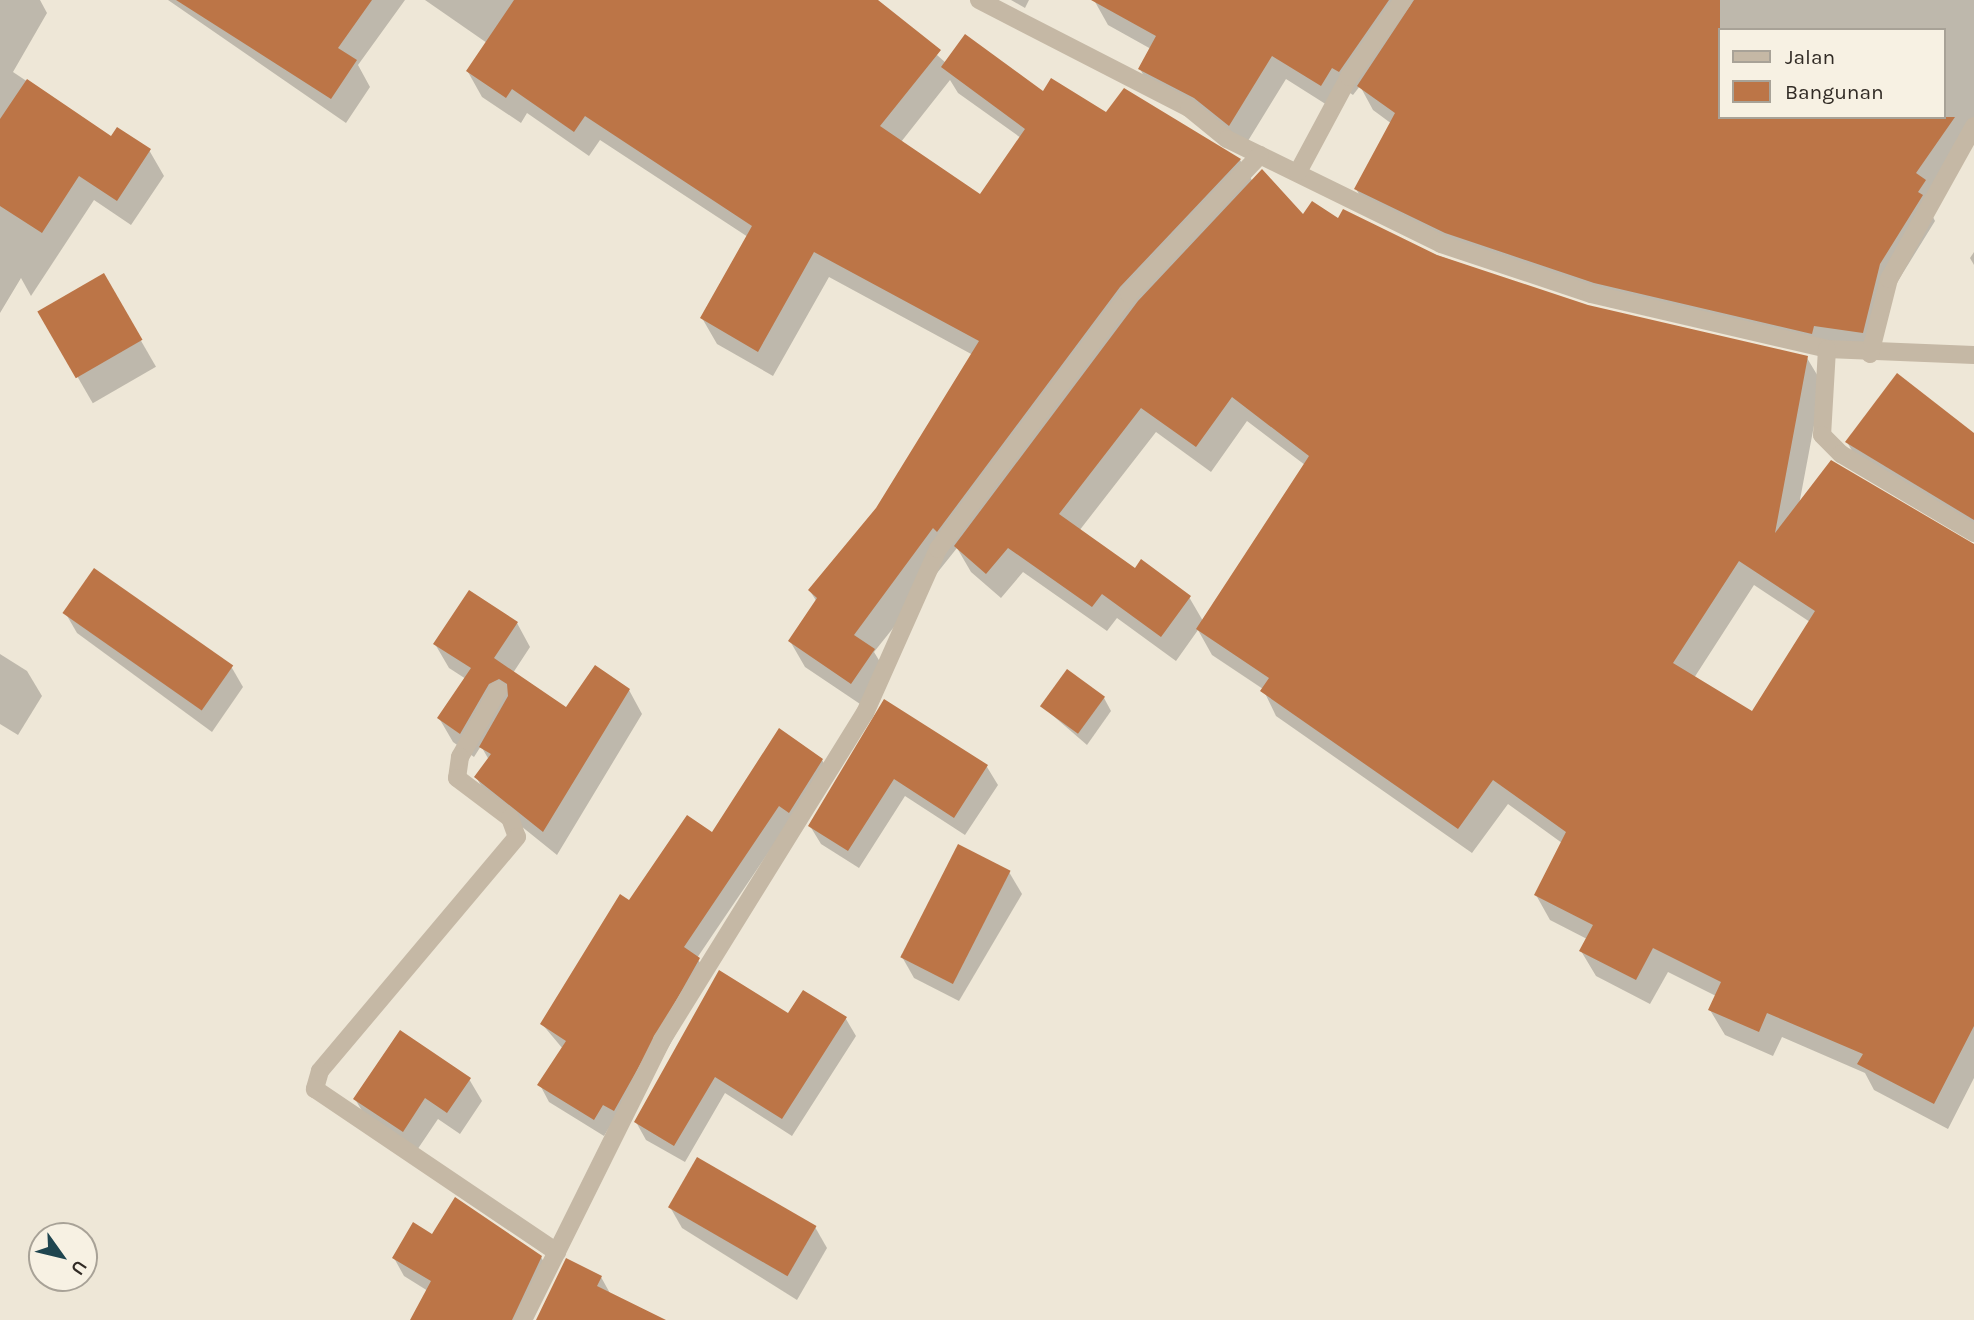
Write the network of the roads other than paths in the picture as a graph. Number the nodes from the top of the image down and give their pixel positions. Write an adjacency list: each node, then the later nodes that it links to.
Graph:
1 (979, 0): 4 (street)
2 (1403, 0): 5 (street)
3 (1974, 126): 7 (street)
4 (1260, 155): 5 (street); 11 (street)
5 (1298, 172): 6 (street)
6 (1827, 349): 7 (street); 9 (street)
7 (1870, 354): 8 (street)
8 (1974, 355)
9 (1974, 533)
10 (498, 690): 11 (street)
11 (557, 1252): 12 (street)
12 (523, 1320)

